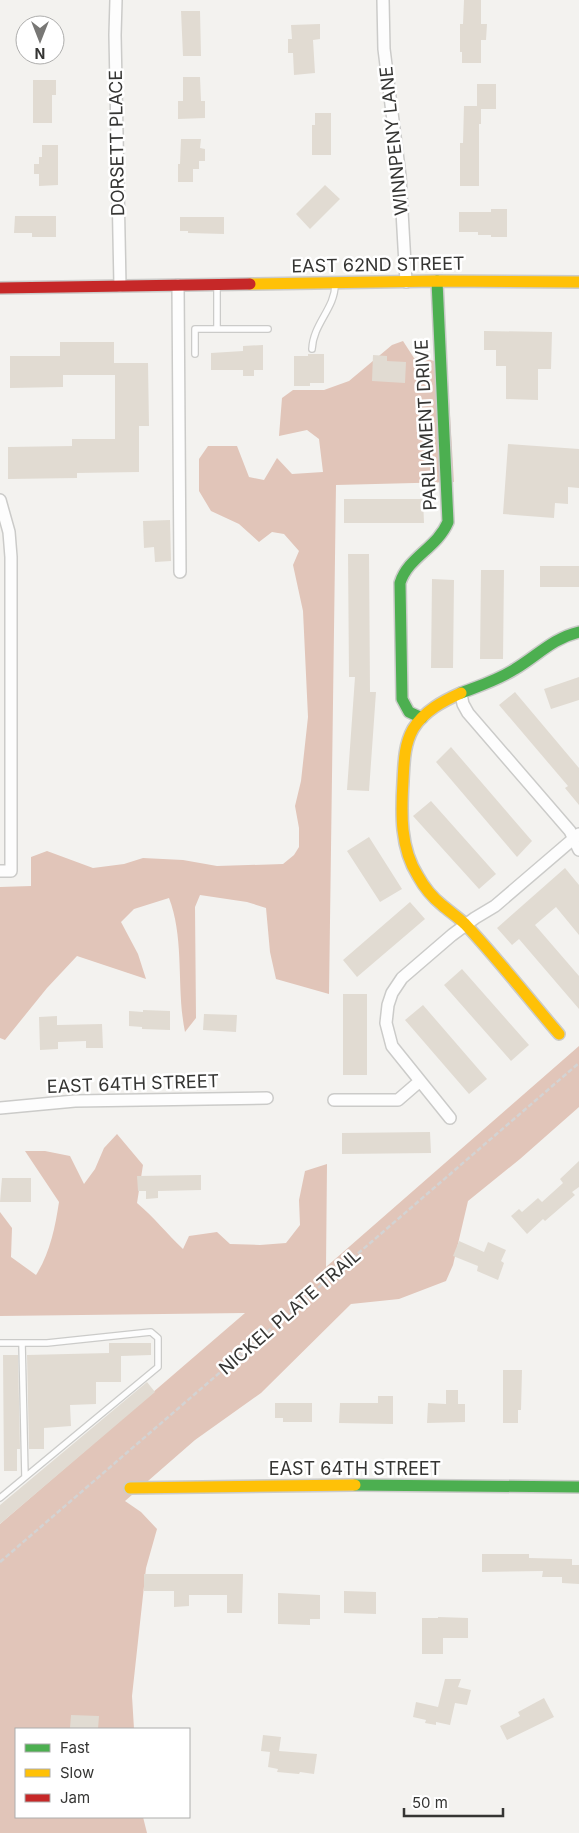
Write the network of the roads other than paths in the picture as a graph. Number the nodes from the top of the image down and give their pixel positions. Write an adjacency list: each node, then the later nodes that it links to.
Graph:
1 (116, 0): 9 (street, DORSETT PLACE)
2 (383, 0): 4 (street, WINNPENY LANE)
3 (437, 281): 4 (street, EAST 62ND STREET); 5 (street, EAST 62ND STREET); 19 (street, PARLIAMENT DRIVE)
4 (406, 282): 6 (street, EAST 62ND STREET)
5 (579, 282)
6 (334, 283): 7 (street, EAST 62ND STREET); 13 (lane)
7 (217, 284): 8 (street, EAST 62ND STREET); 11 (lane)
8 (178, 285): 9 (street, EAST 62ND STREET); 16 (street)
9 (120, 286): 10 (street, EAST 62ND STREET)
10 (0, 288)
11 (217, 329): 12 (lane); 14 (lane)
12 (268, 329)
13 (312, 349)
14 (195, 354)
15 (0, 500): 21 (street)
16 (180, 572)
17 (579, 632): 18 (street)
18 (461, 694): 19 (street); 20 (street)
19 (422, 718): 22 (street)
20 (577, 841): 22 (street)
21 (6, 871)
22 (466, 925): 23 (street); 24 (street)
23 (559, 1034)
24 (420, 1081): 26 (street); 28 (street)
25 (267, 1098): 27 (street, EAST 64TH STREET)
26 (334, 1100)
27 (0, 1108)
28 (450, 1118)
29 (0, 1343): 30 (lane)
30 (22, 1343): 31 (lane); 31 (lane)
31 (25, 1477): 34 (lane)
32 (579, 1487): 33 (street, EAST 64TH STREET)
33 (130, 1488)
34 (0, 1498)

